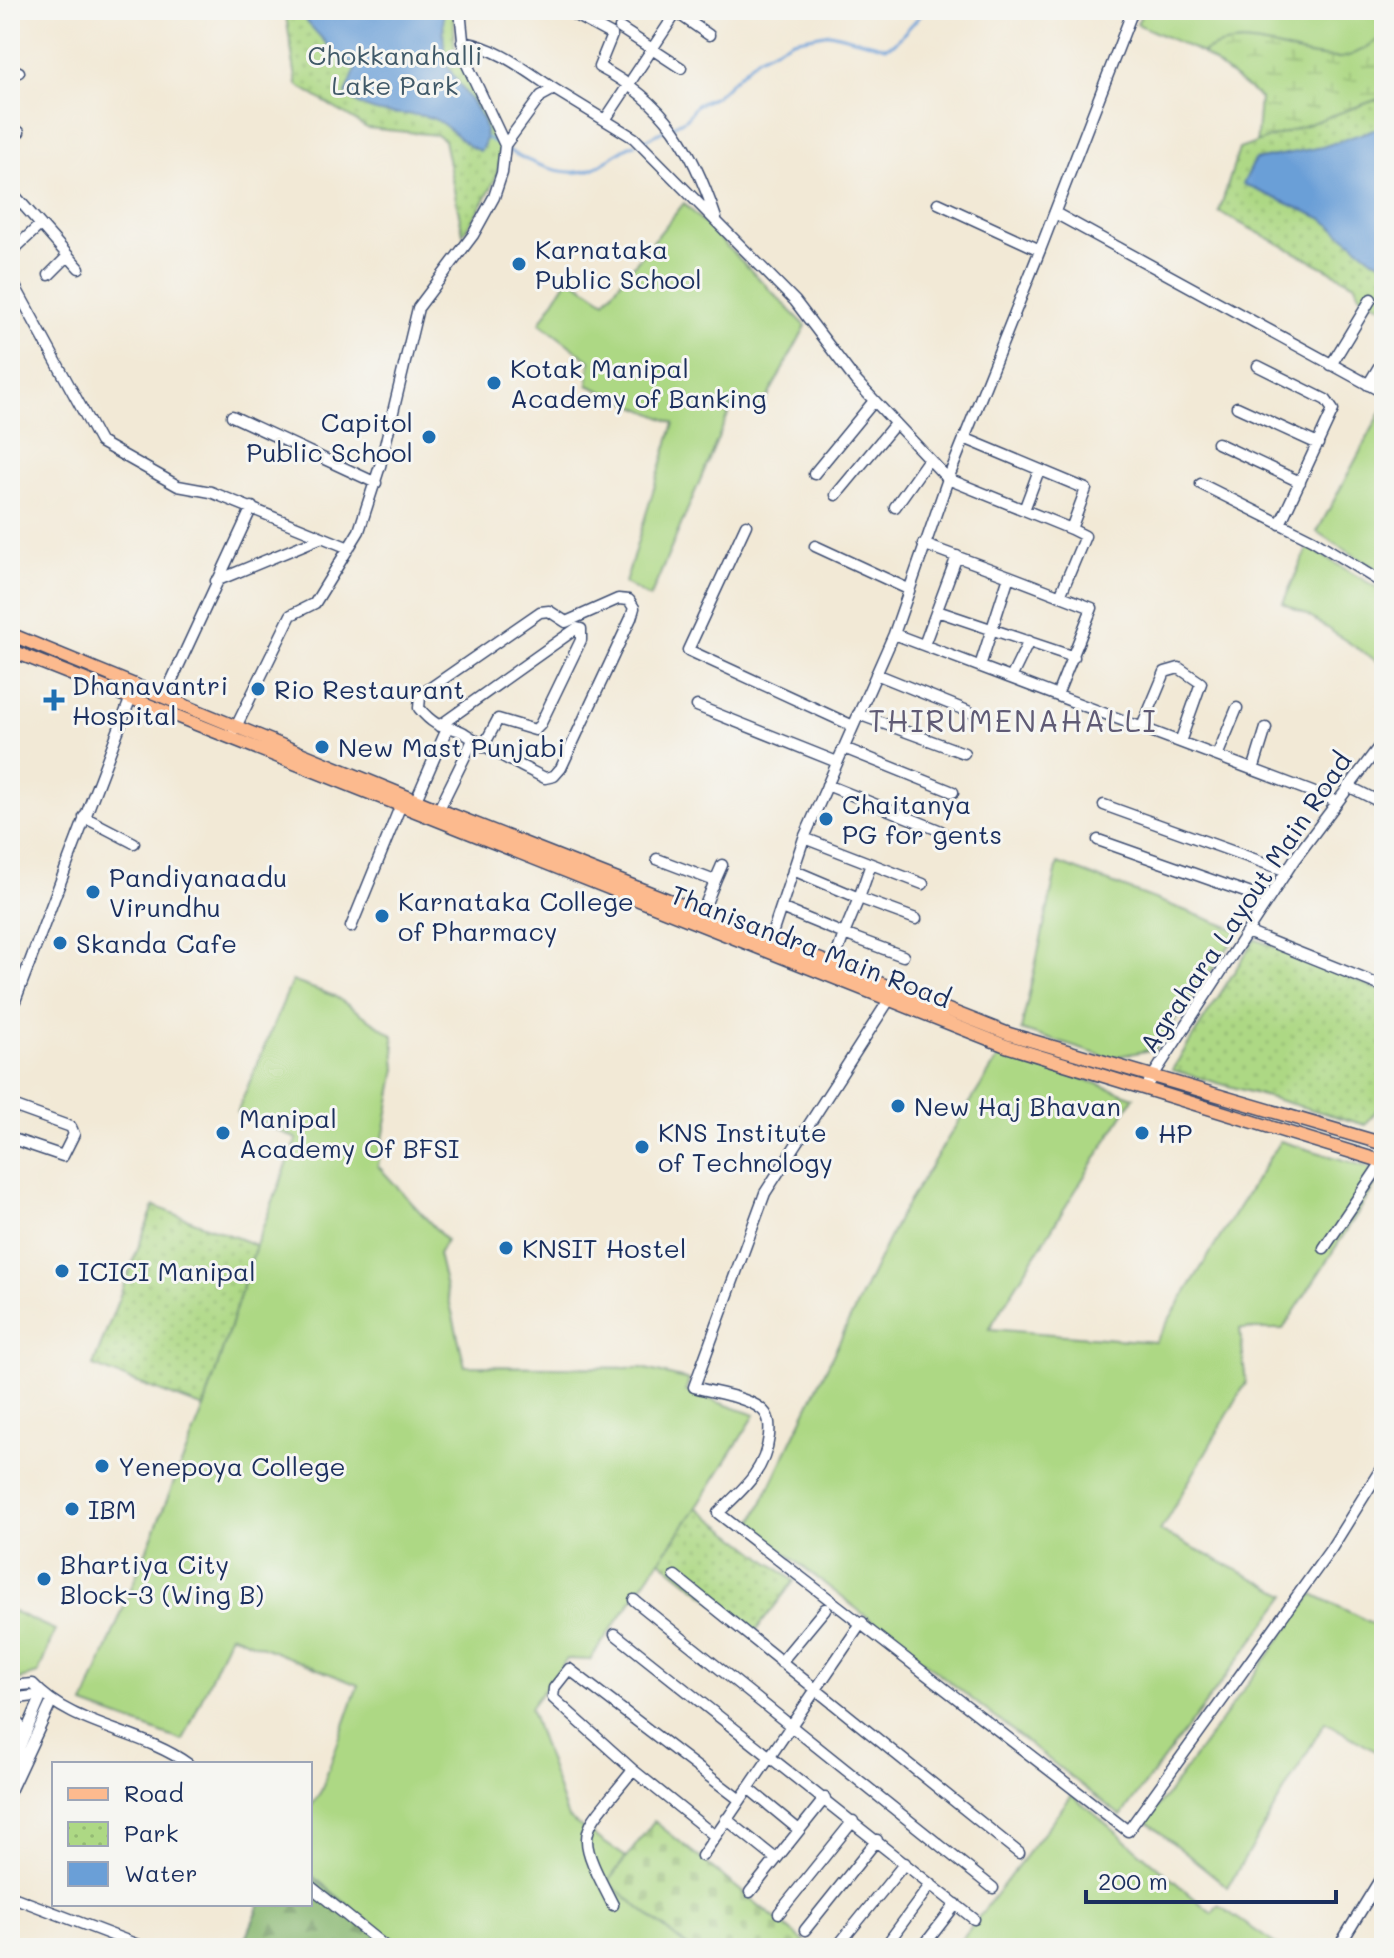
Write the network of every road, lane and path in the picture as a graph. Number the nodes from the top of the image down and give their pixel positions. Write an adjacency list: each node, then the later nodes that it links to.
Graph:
1 (460, 10): 7 (street)
2 (566, 10): 10 (street)
3 (1133, 10): 16 (street)
4 (676, 11): 6 (street); 8 (street)
5 (620, 28): 8 (street)
6 (709, 35)
7 (462, 42): 11 (street); 13 (street)
8 (653, 50): 9 (street); 10 (street)
9 (681, 68)
10 (632, 84): 12 (street); 17 (street)
11 (554, 89): 12 (street); 13 (street)
12 (605, 120): 17 (street)
13 (506, 150): 43 (street)
14 (10, 190): 18 (street)
15 (938, 203): 19 (street)
16 (1055, 213): 19 (street); 27 (street)
17 (718, 223): 31 (street)
18 (40, 225): 20 (street); 21 (street)
19 (1040, 250): 35 (street)
20 (10, 253)
21 (68, 256): 22 (street); 23 (street)
22 (79, 268)
23 (49, 275)
24 (10, 277): 46 (street)
25 (1371, 299): 27 (street)
26 (1384, 358): 29 (street)
27 (1331, 365): 29 (street)
28 (1258, 366): 37 (street)
29 (1368, 385): 30 (street)
30 (1384, 393)
31 (874, 401): 34 (street); 40 (street)
32 (1237, 407): 37 (street)
33 (232, 416): 43 (street)
34 (895, 424): 38 (street); 45 (street)
35 (964, 438): 39 (street); 41 (street)
36 (1217, 443): 42 (street)
37 (1318, 444): 42 (street)
38 (929, 459): 41 (street); 47 (street)
39 (1039, 470): 48 (street); 51 (street)
40 (814, 474)
41 (948, 479): 48 (street); 53 (street)
42 (1300, 482): 49 (street)
43 (376, 483): 55 (street)
44 (1201, 484): 49 (street)
45 (836, 495)
46 (252, 507): 52 (street); 58 (street)
47 (895, 507)
48 (1024, 510): 51 (street)
49 (1280, 524): 59 (street)
50 (746, 525): 80 (street)
51 (1071, 529): 61 (street)
52 (320, 538): 55 (street); 58 (street)
53 (923, 544): 56 (street); 60 (street)
54 (815, 546): 60 (street)
55 (349, 548): 84 (street)
56 (957, 556): 57 (street); 62 (street)
57 (1009, 576): 61 (street); 63 (street)
58 (216, 581): 74 (street)
59 (1384, 584)
60 (908, 589): 65 (street)
61 (1060, 596): 69 (street)
62 (937, 611): 63 (street); 67 (street)
63 (992, 629): 66 (street); 70 (street)
64 (10, 634): 73 (main road, Thanisandra Main Road)
65 (894, 634): 67 (street); 71 (street)
66 (1029, 641): 69 (street); 72 (street)
67 (924, 645): 70 (street)
68 (10, 650): 73 (main road, Thanisandra Main Road)
69 (1074, 657): 75 (street)
70 (980, 666): 72 (street)
71 (876, 674): 78 (street); 79 (street)
72 (1011, 678): 75 (street)
73 (132, 689): 74 (main road, Thanisandra Main Road); 84 (main road, Thanisandra Main Road); 103 (street); 108 (street)
74 (165, 695): 84 (main road, Thanisandra Main Road)
75 (1057, 695): 81 (street)
76 (697, 706): 92 (street)
77 (1237, 708): 91 (street)
78 (970, 712)
79 (858, 714): 80 (street); 90 (street)
80 (853, 726): 89 (street)
81 (1142, 727): 86 (street); 86 (street)
82 (1266, 728): 93 (street)
83 (443, 729): 85 (street); 88 (street); 88 (street); 97 (street)
84 (234, 732): 97 (main road, Thanisandra Main Road); 101 (main road, Thanisandra Main Road)
85 (473, 740): 88 (street); 102 (street)
86 (1180, 742): 91 (street)
87 (1382, 745): 95 (street, Agrahara Layout Main Road)
88 (483, 747)
89 (844, 748): 92 (street); 96 (street)
90 (964, 753)
91 (1217, 756): 93 (street)
92 (837, 762): 94 (street)
93 (1253, 770): 98 (street)
94 (827, 785): 104 (street); 105 (street)
95 (1348, 786): 98 (street, Agrahara Layout Main Road); 99 (street)
96 (953, 792)
97 (416, 800): 102 (main road, Thanisandra Main Road)
98 (1336, 801): 113 (street, Agrahara Layout Main Road)
99 (1384, 804)
100 (1104, 805): 113 (street)
101 (400, 807): 121 (street); 124 (main road, Thanisandra Main Road)
102 (439, 809): 119 (main road, Thanisandra Main Road)
103 (84, 817): 107 (street); 108 (street)
104 (941, 831)
105 (804, 838): 110 (street); 112 (street)
106 (1098, 840): 117 (street)
107 (134, 843)
108 (67, 857): 125 (street)
109 (657, 859): 114 (street)
110 (871, 864): 115 (street); 116 (street)
111 (722, 865): 114 (street)
112 (793, 870): 116 (street); 118 (street)
113 (1287, 871): 117 (street, Agrahara Layout Main Road)
114 (715, 881): 119 (street)
115 (923, 884)
116 (859, 898): 120 (street); 123 (street)
117 (1268, 900): 122 (street, Agrahara Layout Main Road)
118 (781, 908): 123 (street); 124 (street)
119 (702, 913): 124 (main road, Thanisandra Main Road)
120 (916, 919)
121 (351, 927)
122 (1247, 932): 128 (street); 132 (street, Agrahara Layout Main Road)
123 (844, 934): 126 (street); 127 (street)
124 (768, 946): 127 (main road, Thanisandra Main Road); 130 (main road, Thanisandra Main Road)
125 (31, 947): 129 (street); 131 (street)
126 (903, 956)
127 (833, 965): 132 (main road, Thanisandra Main Road)
128 (1384, 987)
129 (10, 996)
130 (889, 1000): 133 (main road, Thanisandra Main Road); 143 (street)
131 (10, 1014)
132 (1152, 1078): 133 (street, Agrahara Layout Main Road); 136 (main road, Thanisandra Main Road)
133 (1143, 1090): 137 (main road, Thanisandra Main Road)
134 (10, 1105): 135 (street)
135 (10, 1138)
136 (1384, 1144)
137 (1383, 1162): 138 (street)
138 (1324, 1248)
139 (1384, 1464): 143 (street)
140 (675, 1576): 145 (street)
141 (634, 1600): 151 (street)
142 (825, 1609): 145 (street)
143 (862, 1622): 147 (street)
144 (615, 1634): 153 (street)
145 (781, 1662): 147 (street)
146 (10, 1686): 149 (street)
147 (816, 1689): 151 (street); 166 (street)
148 (10, 1699): 149 (street)
149 (46, 1699): 152 (street); 154 (street); 158 (street)
150 (10, 1713): 152 (street)
151 (791, 1725): 153 (street); 173 (street)
152 (26, 1733): 155 (street)
153 (771, 1755): 157 (street); 159 (street)
154 (185, 1762)
155 (10, 1769)
156 (633, 1770): 160 (street); 164 (street); 177 (street)
157 (748, 1788): 160 (street); 163 (street)
158 (10, 1791)
159 (825, 1798): 162 (street); 163 (street)
160 (740, 1800): 161 (street)
161 (726, 1819): 164 (street); 168 (street)
162 (853, 1821): 165 (street); 178 (street)
163 (799, 1830): 168 (street)
164 (715, 1836): 167 (street)
165 (877, 1840): 169 (street); 180 (street)
166 (1019, 1853)
167 (702, 1856)
168 (776, 1859): 174 (street)
169 (905, 1863): 171 (street); 183 (street)
170 (1384, 1873): 186 (street)
171 (931, 1884): 176 (street); 184 (street)
172 (312, 1888): 182 (street)
173 (993, 1888)
174 (750, 1892)
175 (10, 1896): 181 (street)
176 (956, 1904): 179 (street); 185 (street)
177 (613, 1905)
178 (779, 1913)
179 (974, 1919)
180 (805, 1930)
181 (141, 1947)
182 (387, 1948)
183 (836, 1948)
184 (884, 1948)
185 (922, 1948)
186 (1338, 1948)

